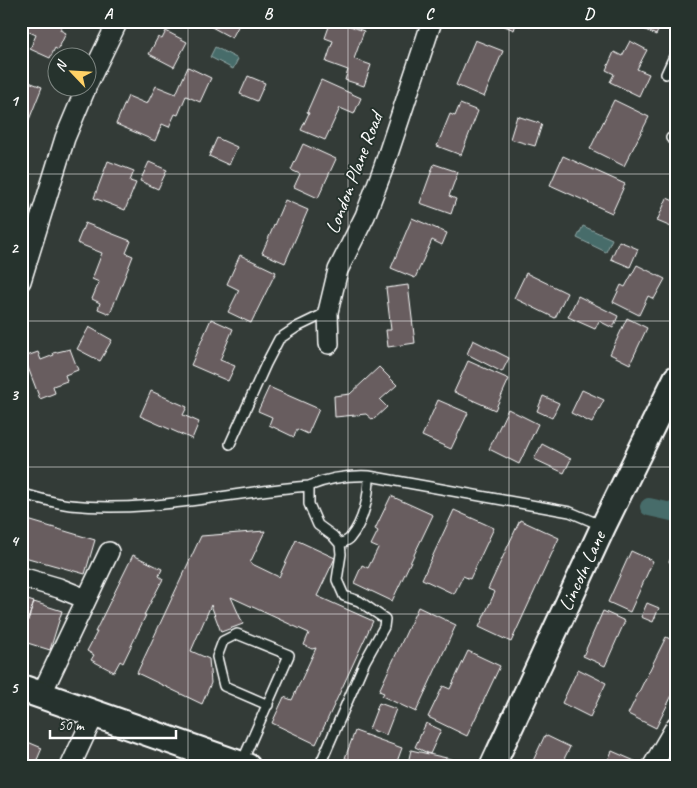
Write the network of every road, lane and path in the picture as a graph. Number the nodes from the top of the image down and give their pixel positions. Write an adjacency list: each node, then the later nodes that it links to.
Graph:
1 (118, 21): 4 (street)
2 (432, 21): 8 (street, London Plane Road)
3 (676, 52): 5 (lane)
4 (98, 62)
5 (666, 74)
6 (82, 98): 7 (street)
7 (21, 281)
8 (328, 312): 9 (street, London Plane Road); 12 (lane)
9 (329, 344)
10 (676, 378): 11 (street, Lincoln Lane)
11 (669, 411): 16 (street, Lincoln Lane)
12 (230, 444)
13 (370, 476): 14 (lane); 16 (lane); 17 (lane)
14 (309, 486): 15 (lane); 17 (lane)
15 (21, 494)
16 (603, 526): 28 (street, Lincoln Lane)
17 (340, 544): 27 (lane)
18 (109, 552): 20 (street)
19 (21, 577): 20 (street)
20 (86, 599): 21 (street)
21 (31, 691): 23 (main road)
22 (268, 705): 22 (lane); 25 (lane)
23 (95, 713): 25 (main road); 26 (street)
24 (676, 726): 29 (street)
25 (244, 766)
26 (70, 767)
27 (319, 767)
28 (492, 767)
29 (652, 767)

